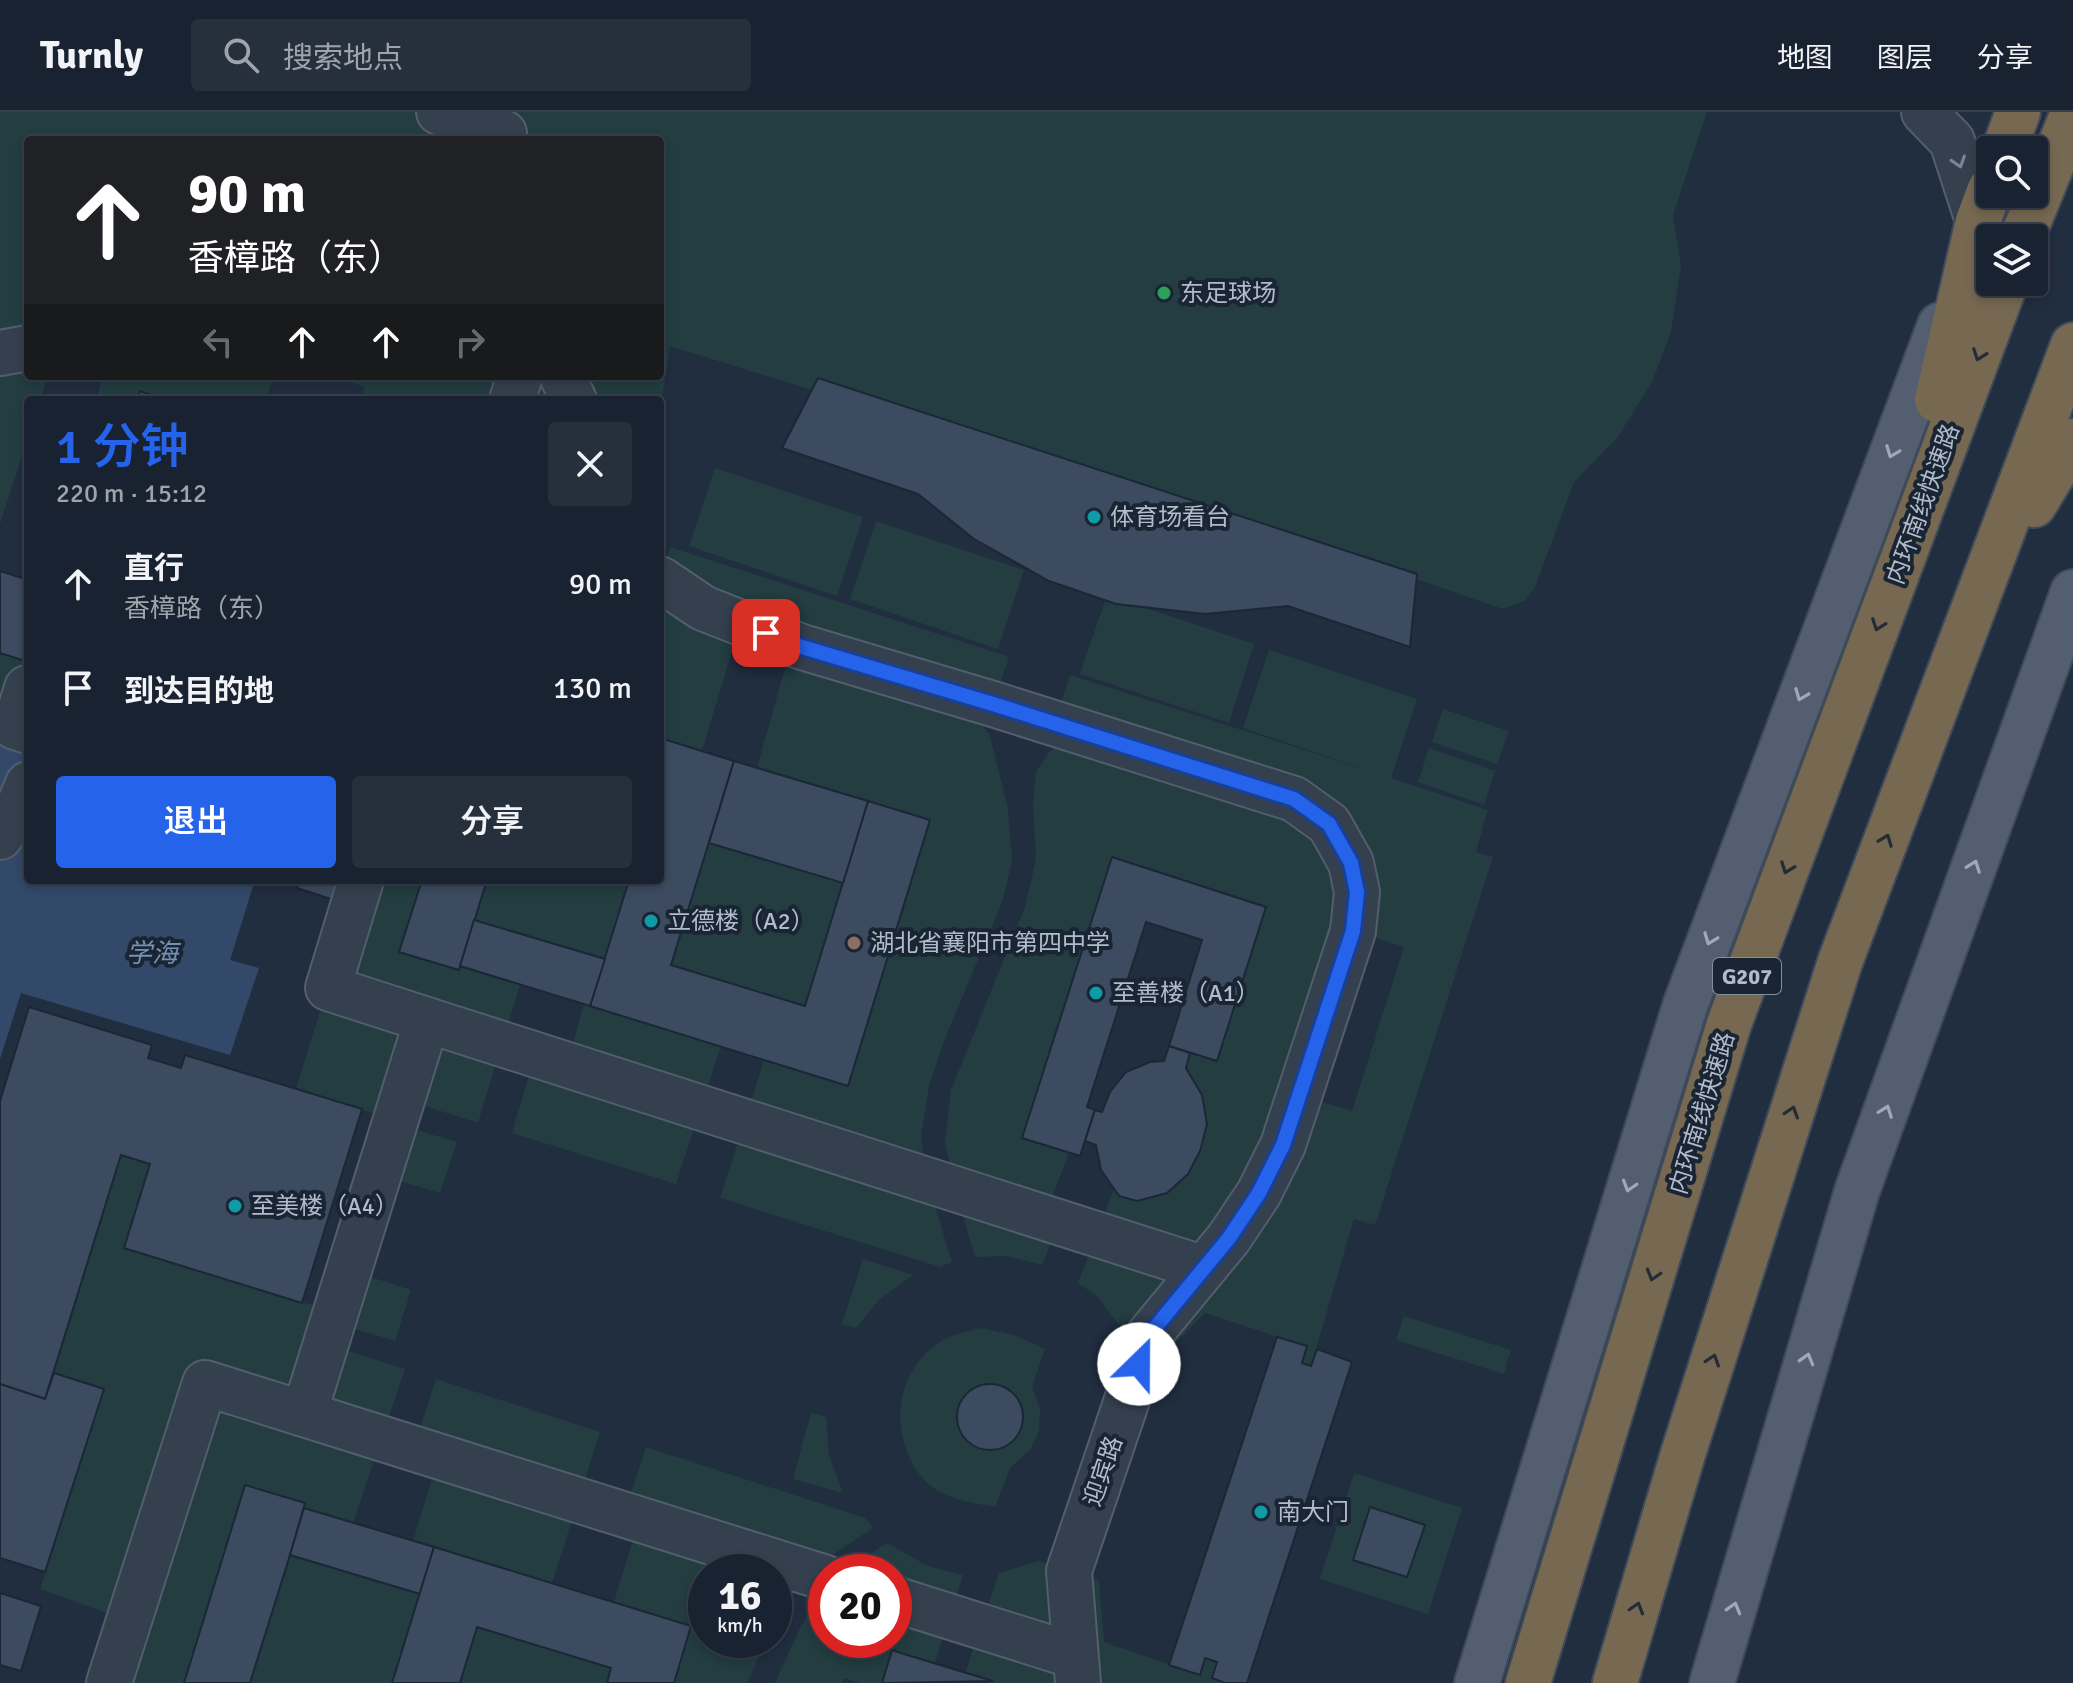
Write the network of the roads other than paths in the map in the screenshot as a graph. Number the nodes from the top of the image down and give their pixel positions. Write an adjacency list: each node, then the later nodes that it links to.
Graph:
1 (439, 112): 5 (street)
2 (1924, 112): 7 (street, one-way to 7)
3 (2018, 112): 6 (highway)
4 (2073, 113): 10 (highway)
5 (505, 128)
6 (2009, 136)
7 (1976, 189)
8 (1983, 208): 16 (highway)
9 (1983, 208): 32 (main road, one-way to 32)
10 (2028, 224)
11 (2001, 296): 16 (highway, 内环南线快速路 / G207, one-way to 16)
12 (2073, 345): 19 (highway)
13 (24, 349): 14 (street)
14 (0, 353)
15 (2073, 441): 19 (highway)
16 (1898, 570): 33 (highway, 内环南线快速路 / G207, one-way to 33)
17 (664, 582): 26 (street, 迎宾路)
18 (2073, 592): 35 (main road, one-way to 18)
19 (1978, 596): 34 (highway, one-way to 19)
20 (18, 692): 21 (street)
21 (24, 730)
22 (24, 794): 23 (street)
23 (0, 837)
24 (360, 884): 25 (street)
25 (427, 1020): 26 (street); 27 (street)
26 (1202, 1268): 30 (street, 迎宾路)
27 (304, 1414): 28 (street); 31 (street)
28 (808, 1572)
29 (912, 1606): 30 (street)
30 (1077, 1669)
31 (109, 1683)
32 (1477, 1683)
33 (1528, 1683)
34 (1615, 1683)
35 (1712, 1683)

